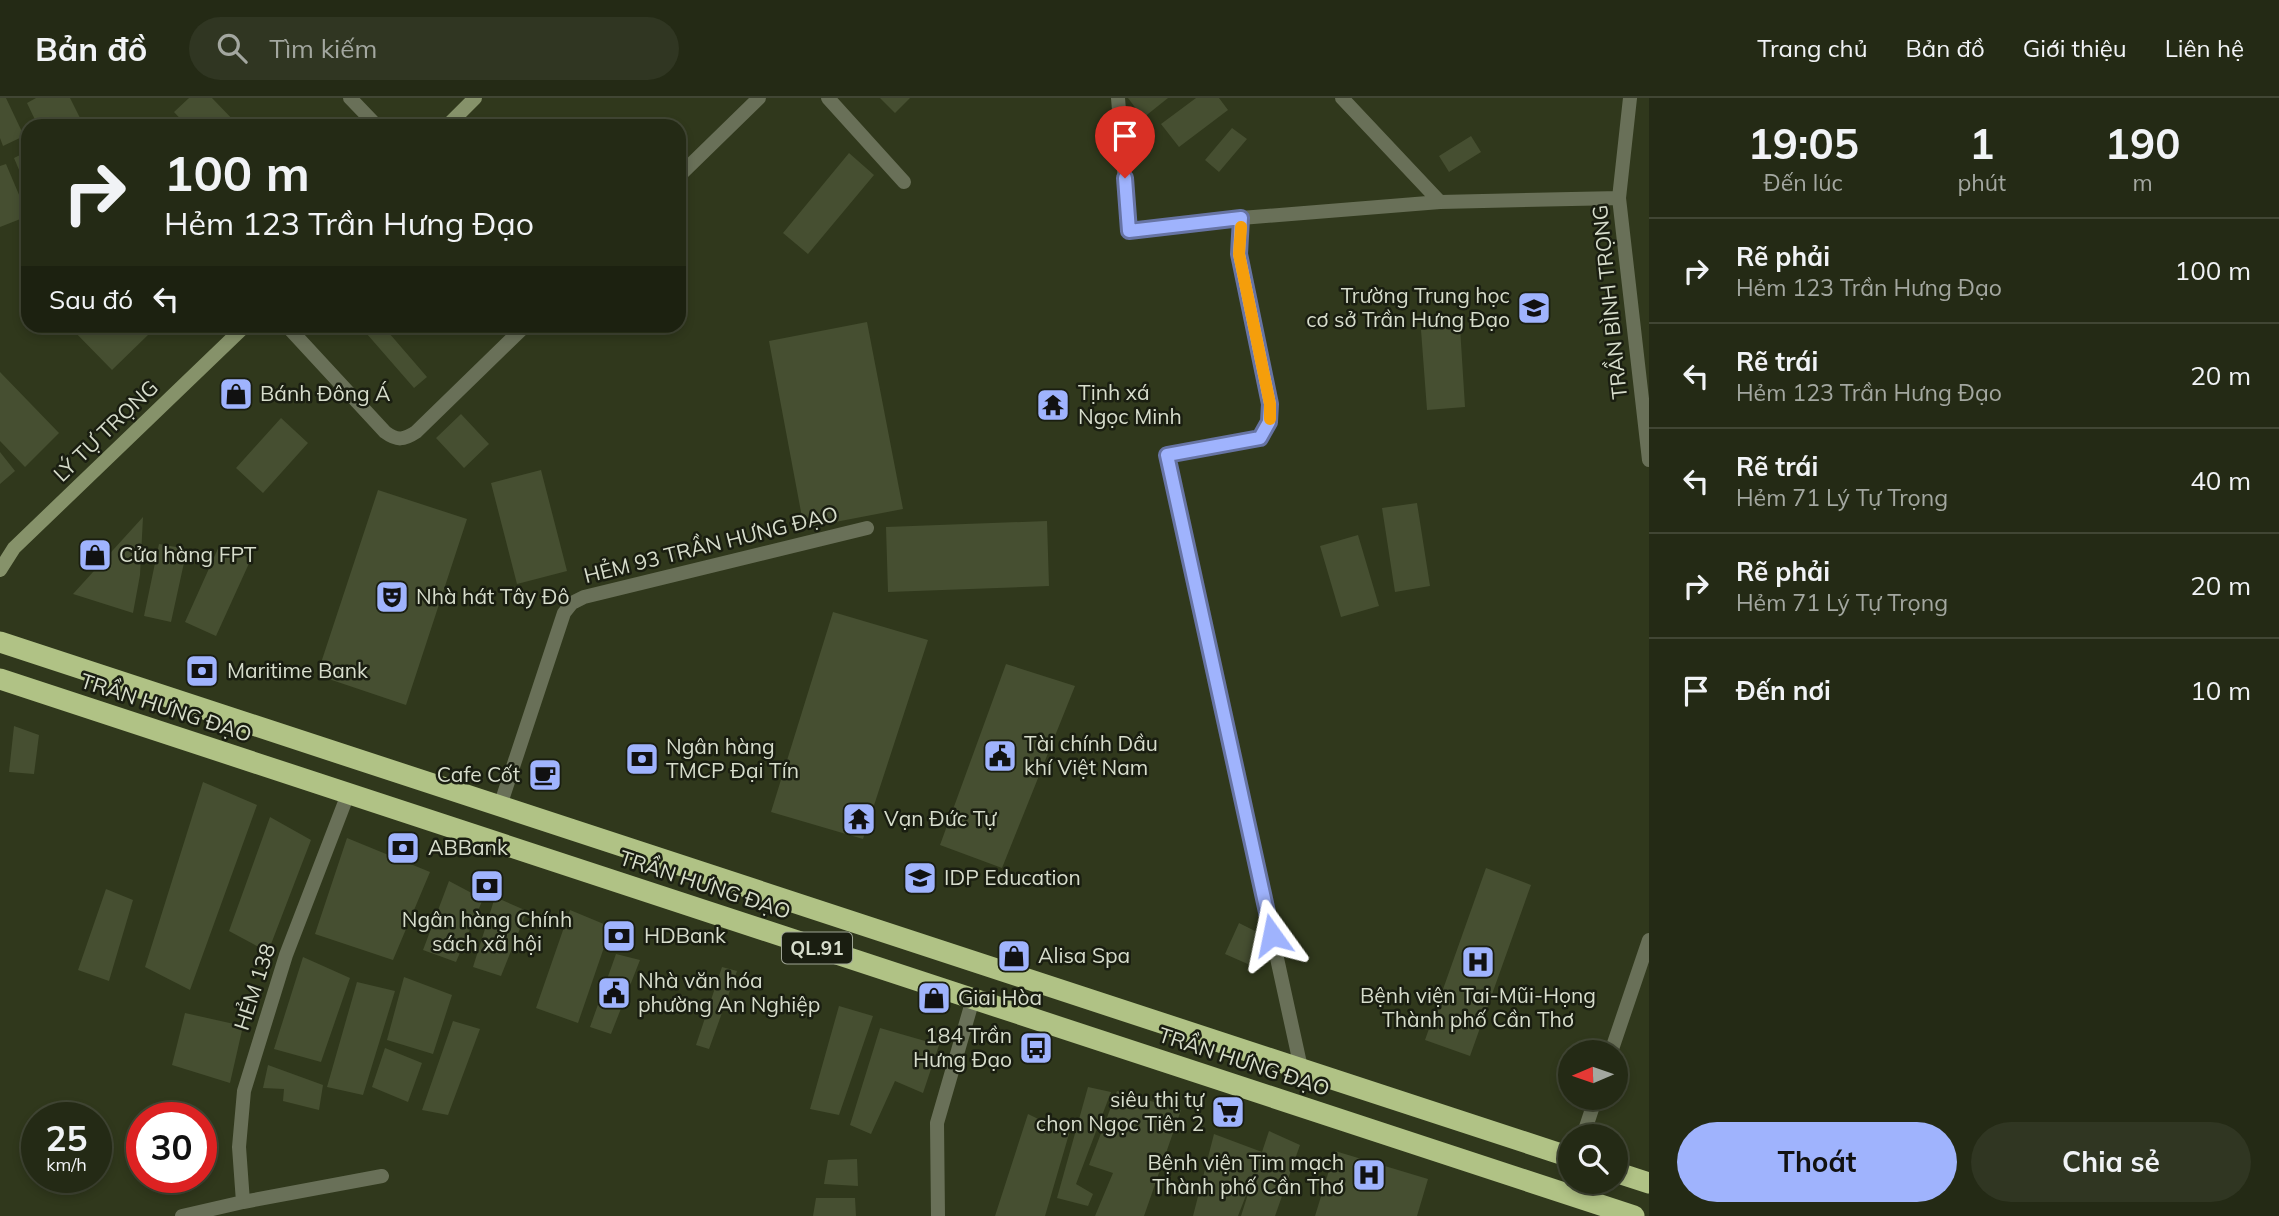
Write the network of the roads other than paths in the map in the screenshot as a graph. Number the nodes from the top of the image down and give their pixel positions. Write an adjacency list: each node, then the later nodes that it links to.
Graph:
1 (350, 98): 8 (street)
2 (475, 98): 9 (street)
3 (759, 98): 10 (street)
4 (828, 98): 11 (street)
5 (1118, 98): 14 (street)
6 (1342, 98): 13 (street)
7 (1630, 98): 12 (street, TRẦN BÌNH TRỌNG)
8 (370, 119)
9 (454, 119)
10 (686, 169)
11 (904, 182)
12 (1619, 198): 13 (street); 18 (street, TRẦN BÌNH TRỌNG)
13 (1440, 202): 14 (street)
14 (1241, 218): 28 (street)
15 (238, 333): 20 (street, LÝ TỰ TRỌNG)
16 (294, 333): 17 (street)
17 (518, 333)
18 (1649, 460)
19 (867, 528): 24 (street, HẺM 93 TRẦN HƯNG ĐẠO)
20 (0, 570)
21 (0, 642): 24 (highway, TRẦN HƯNG ĐẠO / QL.91)
22 (0, 679): 23 (highway, TRẦN HƯNG ĐẠO / QL.91)
23 (348, 794): 26 (highway, TRẦN HƯNG ĐẠO / QL.91); 33 (street, HẺM 138)
24 (500, 806): 28 (highway, TRẦN HƯNG ĐẠO / QL.91)
25 (1649, 940): 27 (street)
26 (973, 999): 35 (street); 36 (highway, TRẦN HƯNG ĐẠO / QL.91)
27 (1615, 1040)
28 (1301, 1068): 29 (highway, TRẦN HƯNG ĐẠO / QL.91)
29 (1558, 1153)
30 (382, 1176): 33 (street)
31 (1628, 1176): 32 (highway)
32 (1649, 1183)
33 (243, 1202): 34 (street)
34 (182, 1216)
35 (938, 1216)
36 (1634, 1216)

